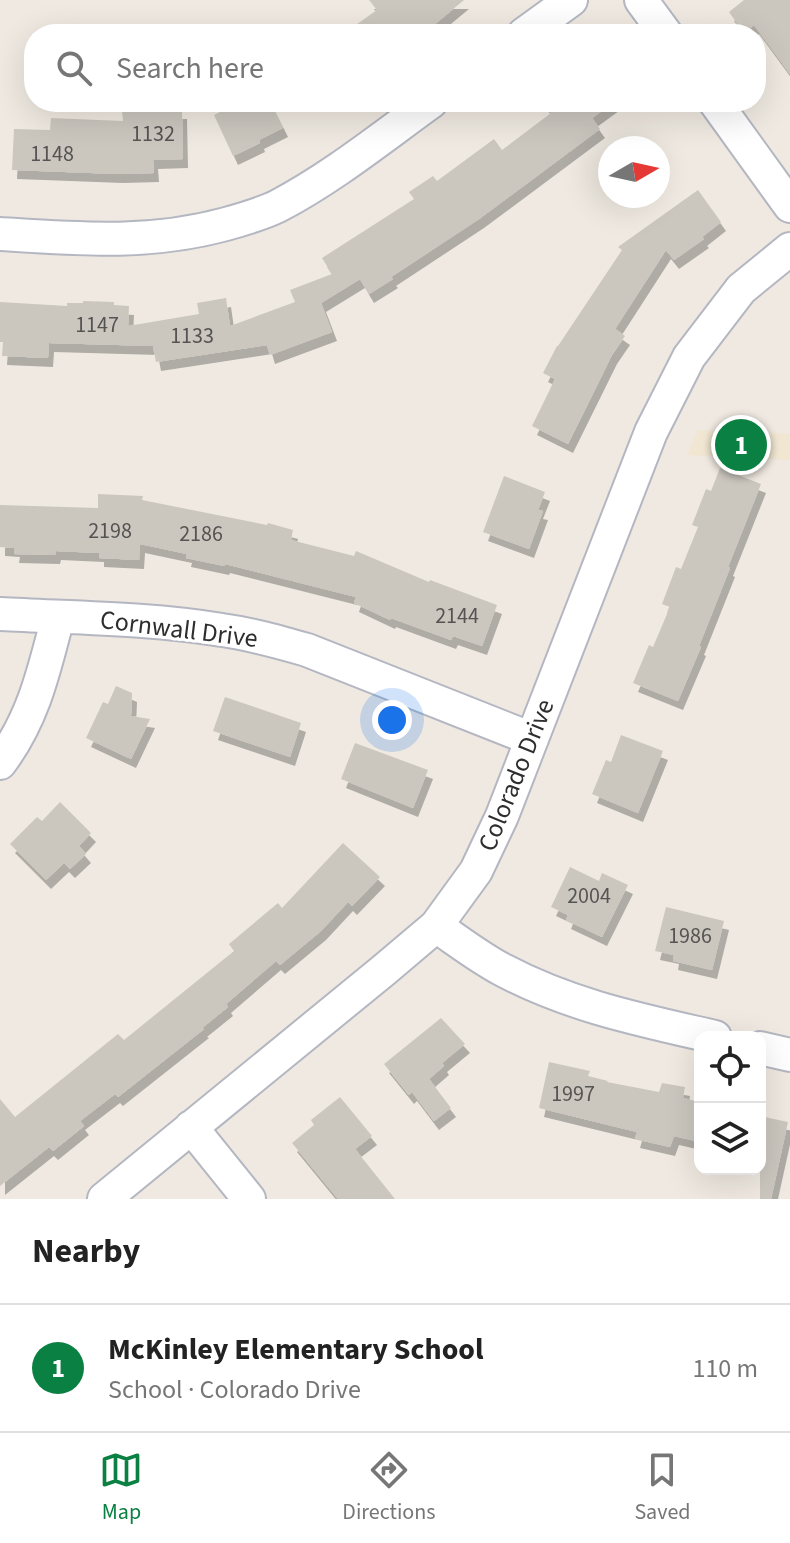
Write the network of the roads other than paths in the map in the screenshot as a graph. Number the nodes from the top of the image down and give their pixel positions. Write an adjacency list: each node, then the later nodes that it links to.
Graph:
1 (571, 0): 3 (street)
2 (641, 0): 4 (street)
3 (538, 24)
4 (659, 24)
5 (417, 112): 8 (street)
6 (722, 112): 7 (street)
7 (790, 206)
8 (0, 234)
9 (790, 249): 12 (street, Colorado Drive)
10 (0, 614): 11 (street, Cornwall Drive)
11 (58, 617): 12 (street, Cornwall Drive); 13 (street)
12 (532, 739): 14 (street, Colorado Drive)
13 (0, 763)
14 (436, 926): 15 (street); 18 (street, Colorado Drive)
15 (694, 1032)
16 (766, 1049): 17 (street)
17 (790, 1055)
18 (191, 1127): 19 (street, Colorado Drive); 20 (street)
19 (104, 1199)
20 (249, 1199)

